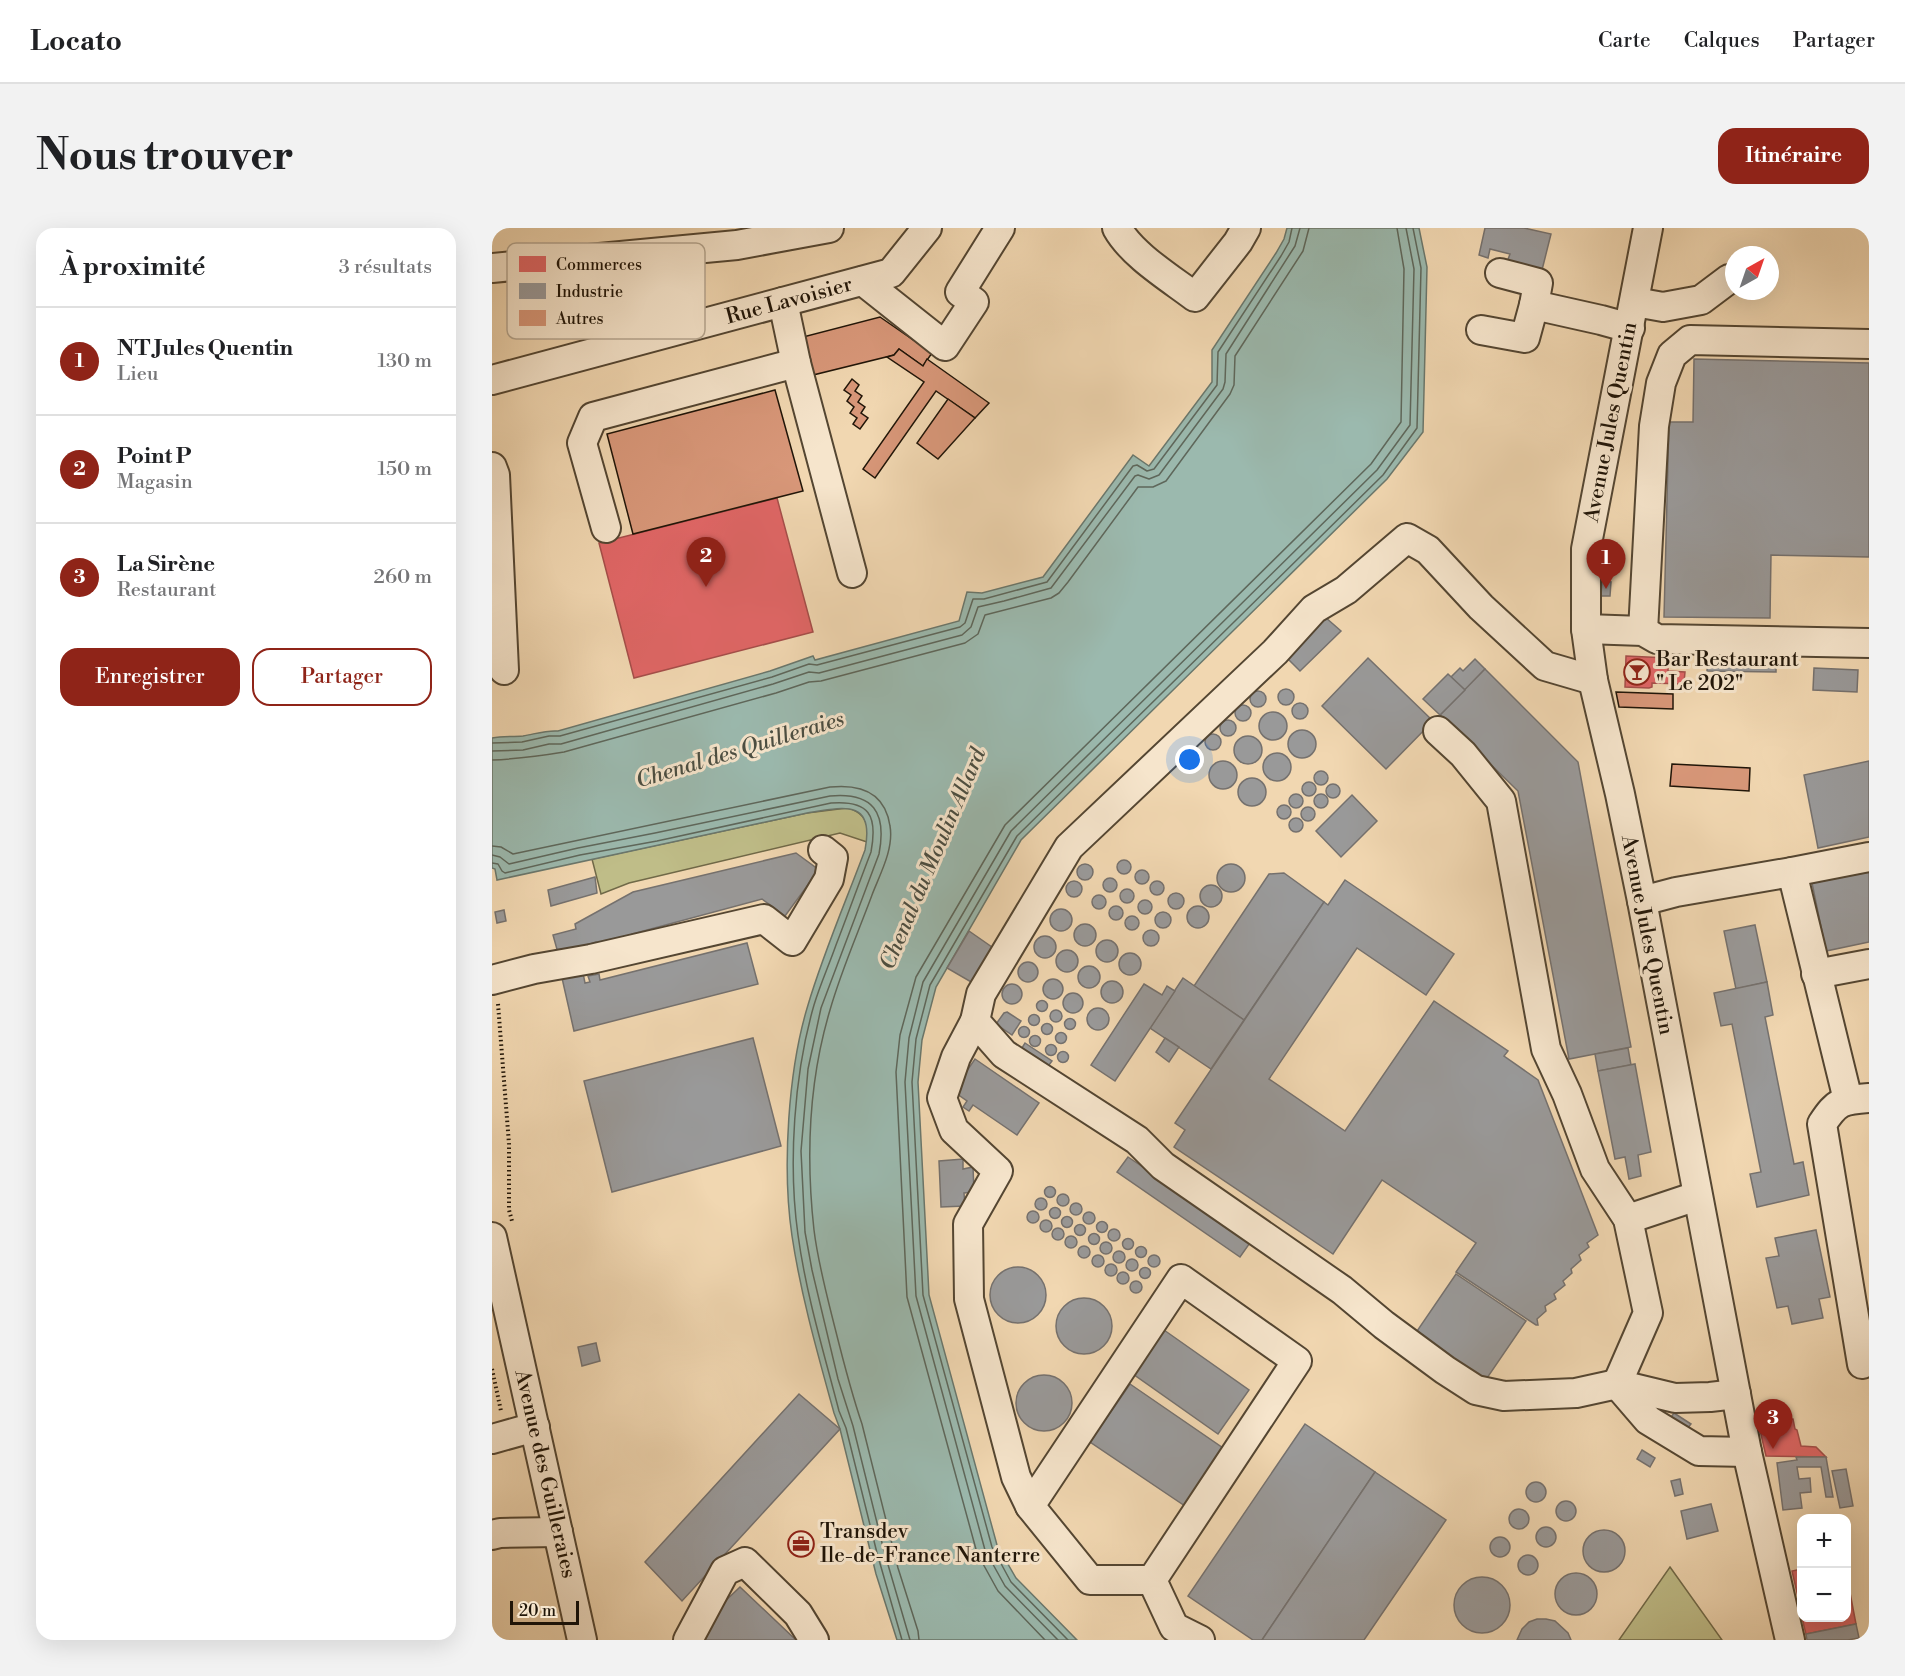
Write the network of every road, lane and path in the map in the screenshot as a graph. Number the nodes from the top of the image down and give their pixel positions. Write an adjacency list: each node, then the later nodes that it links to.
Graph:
1 (829, 228): 7 (street)
2 (927, 228): 11 (street, Rue Lavoisier)
3 (1000, 228): 11 (street)
4 (1117, 228): 5 (street)
5 (1246, 228)
6 (1648, 228): 15 (street, Avenue Jules Quentin)
7 (705, 248)
8 (507, 267): 9 (street)
9 (492, 268)
10 (1500, 273): 14 (street)
11 (862, 281): 13 (street, Rue Lavoisier)
12 (1725, 282): 15 (street)
13 (783, 302): 16 (street, Rue Lavoisier); 20 (street)
14 (1534, 305): 15 (street); 17 (street)
15 (1632, 315): 25 (street, Avenue Jules Quentin)
16 (705, 323)
17 (1481, 330)
18 (645, 339): 21 (street, Rue Lavoisier)
19 (1869, 344): 26 (street)
20 (796, 363): 23 (street); 24 (street)
21 (492, 380)
22 (492, 467): 28 (street)
23 (606, 528)
24 (852, 573)
25 (1586, 629): 26 (street); 29 (street, Avenue Jules Quentin)
26 (1643, 631): 27 (street)
27 (1869, 643)
28 (504, 670)
29 (1593, 680): 34 (street, Avenue Jules Quentin); 38 (street)
30 (1438, 731): 41 (street)
31 (823, 850): 37 (street)
32 (1869, 857): 33 (street)
33 (1792, 872): 34 (street); 36 (street)
34 (1642, 901): 40 (street, Avenue Jules Quentin)
35 (1869, 964): 36 (street)
36 (1816, 974): 39 (street)
37 (495, 988): 42 (path)
38 (975, 1021): 44 (street); 49 (street)
39 (1859, 1099): 43 (street)
40 (1697, 1196): 41 (street); 45 (street, Avenue Jules Quentin)
41 (1629, 1219): 44 (street)
42 (502, 1229): 46 (street, Avenue des Guilleraies)
43 (1862, 1364)
44 (1617, 1384): 45 (street); 48 (street)
45 (1736, 1394): 48 (street, Avenue Jules Quentin)
46 (534, 1427): 47 (street); 50 (street, Avenue des Guilleraies)
47 (492, 1439)
48 (1747, 1452): 57 (street, Avenue Jules Quentin)
49 (1030, 1506): 52 (street); 52 (street)
50 (558, 1532): 51 (street); 53 (street, Avenue des Guilleraies)
51 (492, 1535)
52 (1152, 1580): 56 (street)
53 (582, 1640)
54 (688, 1640): 55 (street)
55 (814, 1640)
56 (1200, 1640)
57 (1790, 1640)

